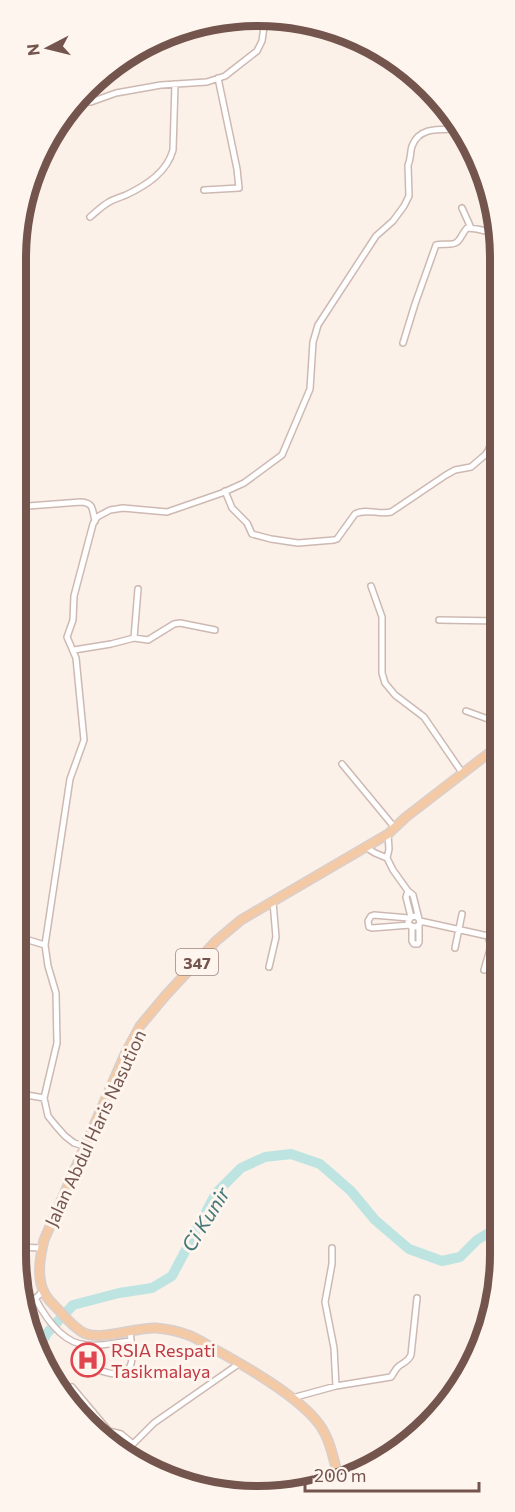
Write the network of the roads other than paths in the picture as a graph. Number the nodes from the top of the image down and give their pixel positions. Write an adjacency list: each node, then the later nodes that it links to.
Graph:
1 (264, 26): 2 (street)
2 (218, 78): 3 (street); 6 (street)
3 (176, 84): 4 (street); 8 (street)
4 (86, 102)
5 (450, 129): 13 (street)
6 (204, 190)
7 (462, 208): 9 (street)
8 (90, 217)
9 (471, 228): 10 (street); 11 (street)
10 (488, 232)
11 (403, 343)
12 (490, 446): 13 (street)
13 (225, 491): 15 (street)
14 (26, 506): 15 (street)
15 (95, 521): 22 (street)
16 (371, 586): 27 (street)
17 (138, 589): 21 (street)
18 (439, 620): 19 (street)
19 (490, 621)
20 (215, 630): 21 (street)
21 (134, 638): 22 (street)
22 (74, 650): 41 (street)
23 (466, 711): 24 (street)
24 (490, 720)
25 (490, 752): 27 (main road, Jalan Abdul Haris Nasution / 347)
26 (342, 764): 28 (street)
27 (463, 774): 28 (main road, Jalan Abdul Haris Nasution / 347)
28 (391, 831): 29 (main road, Jalan Abdul Haris Nasution / 347); 30 (street)
29 (367, 848): 30 (street); 32 (main road, Jalan Abdul Haris Nasution / 347)
30 (387, 858): 31 (street)
31 (408, 891): 34 (street); 35 (street)
32 (273, 902): 44 (street); 48 (main road, Jalan Abdul Haris Nasution / 347)
33 (462, 914): 36 (street)
34 (419, 921): 35 (street); 35 (street); 35 (street); 36 (street)
35 (410, 922): 35 (street)
36 (459, 929): 38 (street); 42 (street)
37 (490, 932): 38 (street)
38 (488, 936): 40 (street)
39 (26, 939): 41 (street)
40 (490, 943)
41 (45, 945): 47 (street)
42 (455, 948)
43 (490, 949): 45 (street)
44 (269, 967)
45 (484, 970)
46 (26, 1095): 47 (street)
47 (44, 1098): 48 (street)
48 (84, 1146): 50 (main road, Jalan Abdul Haris Nasution / 347)
49 (26, 1247): 50 (street)
50 (42, 1248): 52 (main road, Jalan Abdul Haris Nasution / 347)
51 (332, 1248): 60 (street)
52 (45, 1293): 53 (street); 56 (main road)
53 (35, 1298): 55 (street); 57 (street)
54 (417, 1298): 60 (street)
55 (31, 1303)
56 (130, 1330): 57 (street); 58 (main road)
57 (131, 1341): 59 (street)
58 (240, 1363): 62 (main road); 63 (street)
59 (97, 1370)
60 (336, 1386): 62 (street)
61 (69, 1390): 63 (street)
62 (290, 1398): 65 (main road)
63 (133, 1444): 64 (street)
64 (130, 1447)
65 (337, 1472)

